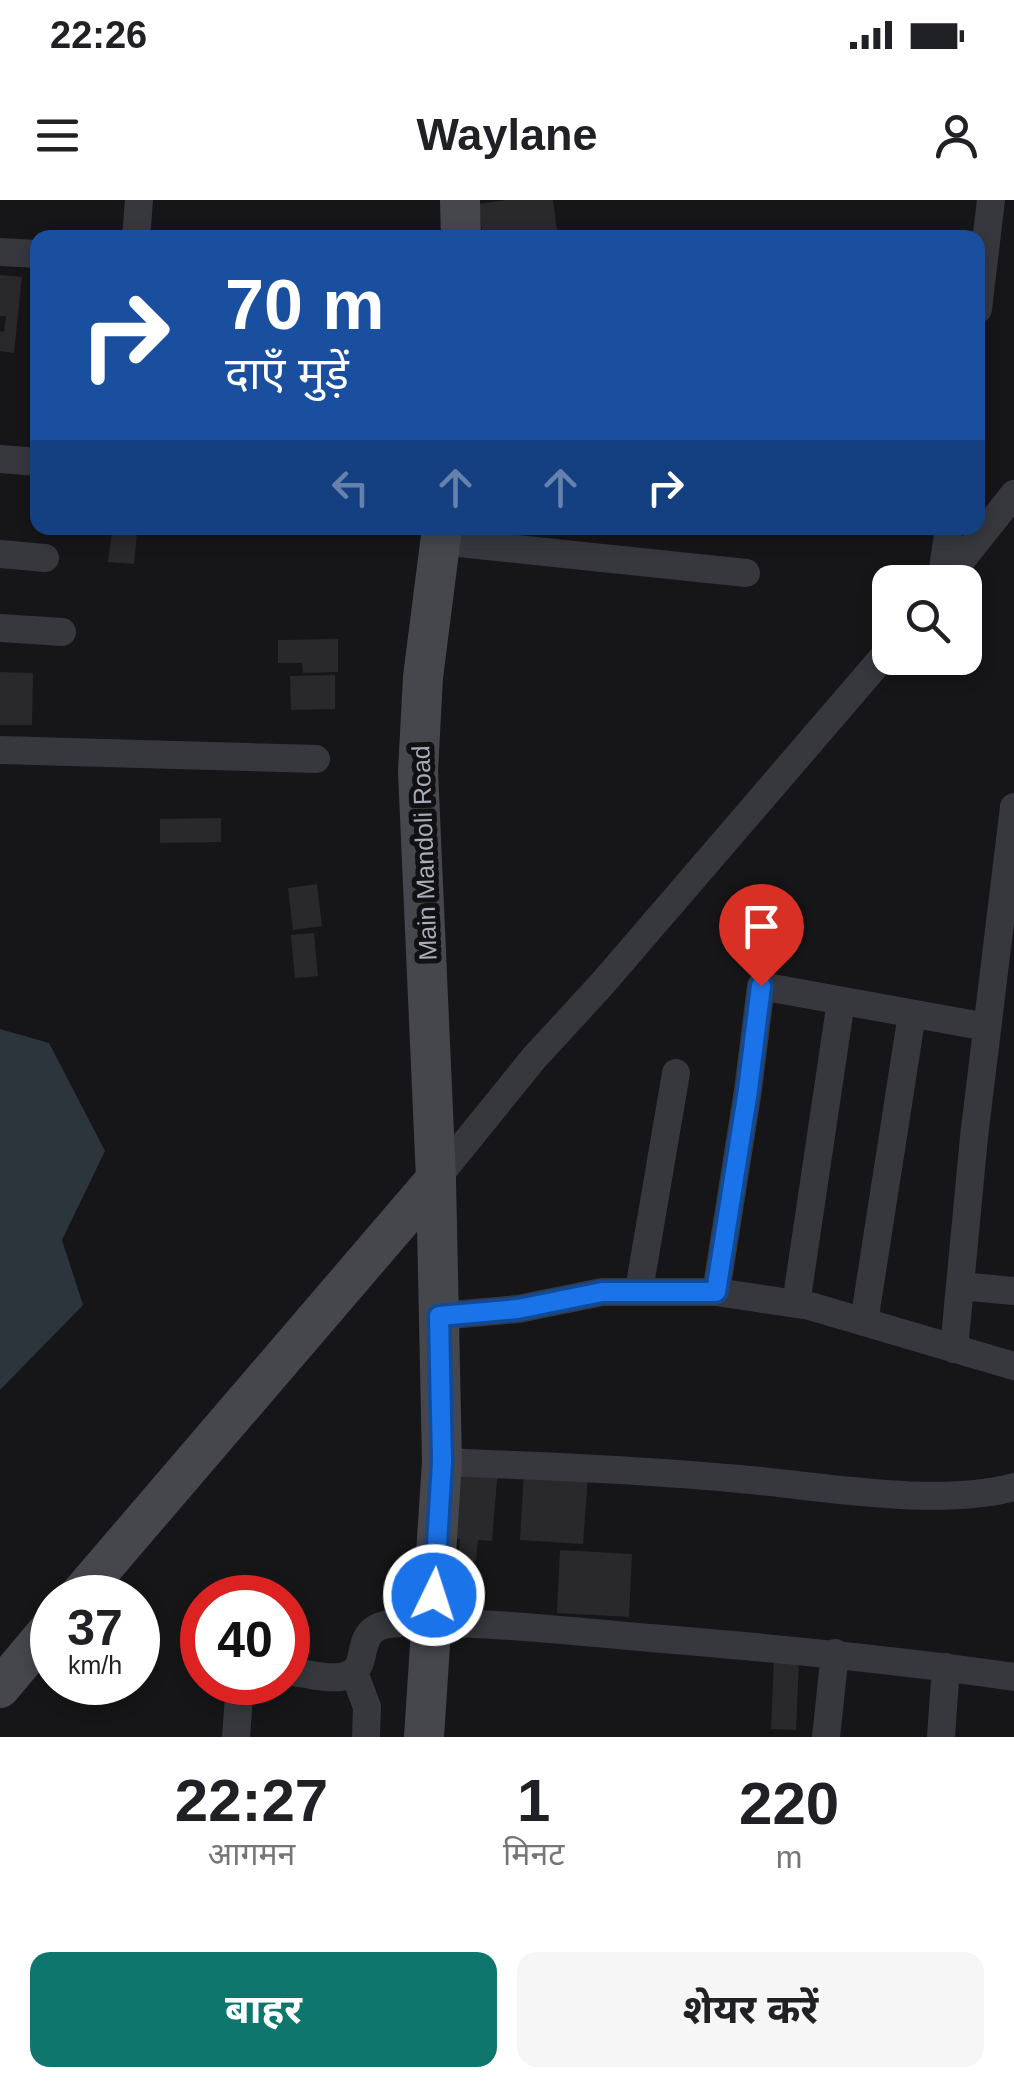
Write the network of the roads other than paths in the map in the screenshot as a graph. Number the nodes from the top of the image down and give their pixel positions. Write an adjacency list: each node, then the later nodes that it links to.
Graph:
1 (139, 200): 4 (street)
2 (460, 200): 5 (street)
3 (991, 200): 6 (street)
4 (137, 230)
5 (461, 230)
6 (985, 250)
7 (0, 252): 8 (street)
8 (30, 254)
9 (0, 459): 10 (street)
10 (30, 461)
11 (1014, 494): 12 (street)
12 (985, 529)
13 (441, 535): 34 (street, Main Mandoli Road)
14 (449, 535): 21 (street)
15 (948, 535): 19 (street)
16 (980, 535): 20 (street)
17 (0, 554): 18 (street)
18 (45, 558)
19 (944, 565)
20 (956, 565)
21 (746, 573)
22 (0, 628): 23 (street)
23 (62, 632)
24 (872, 669): 34 (street)
25 (0, 750): 26 (street)
26 (316, 759)
27 (1014, 806): 28 (street)
28 (1010, 877): 29 (street)
29 (1005, 955): 32 (street)
30 (841, 1000): 31 (street); 38 (street); 39 (street)
31 (912, 1014): 32 (street); 41 (street)
32 (987, 1028): 35 (street)
33 (676, 1073): 36 (street)
34 (436, 1179): 40 (street, Main Mandoli Road); 46 (street)
35 (960, 1286): 37 (street); 42 (street)
36 (640, 1290): 38 (street); 40 (street)
37 (1014, 1290)
38 (716, 1292): 39 (street)
39 (796, 1304): 41 (street)
40 (439, 1316): 44 (street, Main Mandoli Road)
41 (864, 1322): 42 (street)
42 (954, 1348): 43 (street)
43 (1014, 1366)
44 (442, 1462): 45 (street); 47 (street, Main Mandoli Road)
45 (1014, 1487)
46 (97, 1575)
47 (432, 1623): 49 (street); 51 (street); 58 (street, Main Mandoli Road)
48 (30, 1652): 54 (street)
49 (835, 1653): 50 (street); 59 (street)
50 (946, 1667): 53 (street); 60 (street)
51 (354, 1672): 52 (street); 57 (street)
52 (310, 1674)
53 (1014, 1677)
54 (0, 1688)
55 (238, 1705): 56 (street)
56 (236, 1737)
57 (366, 1737)
58 (424, 1737)
59 (826, 1737)
60 (942, 1737)

